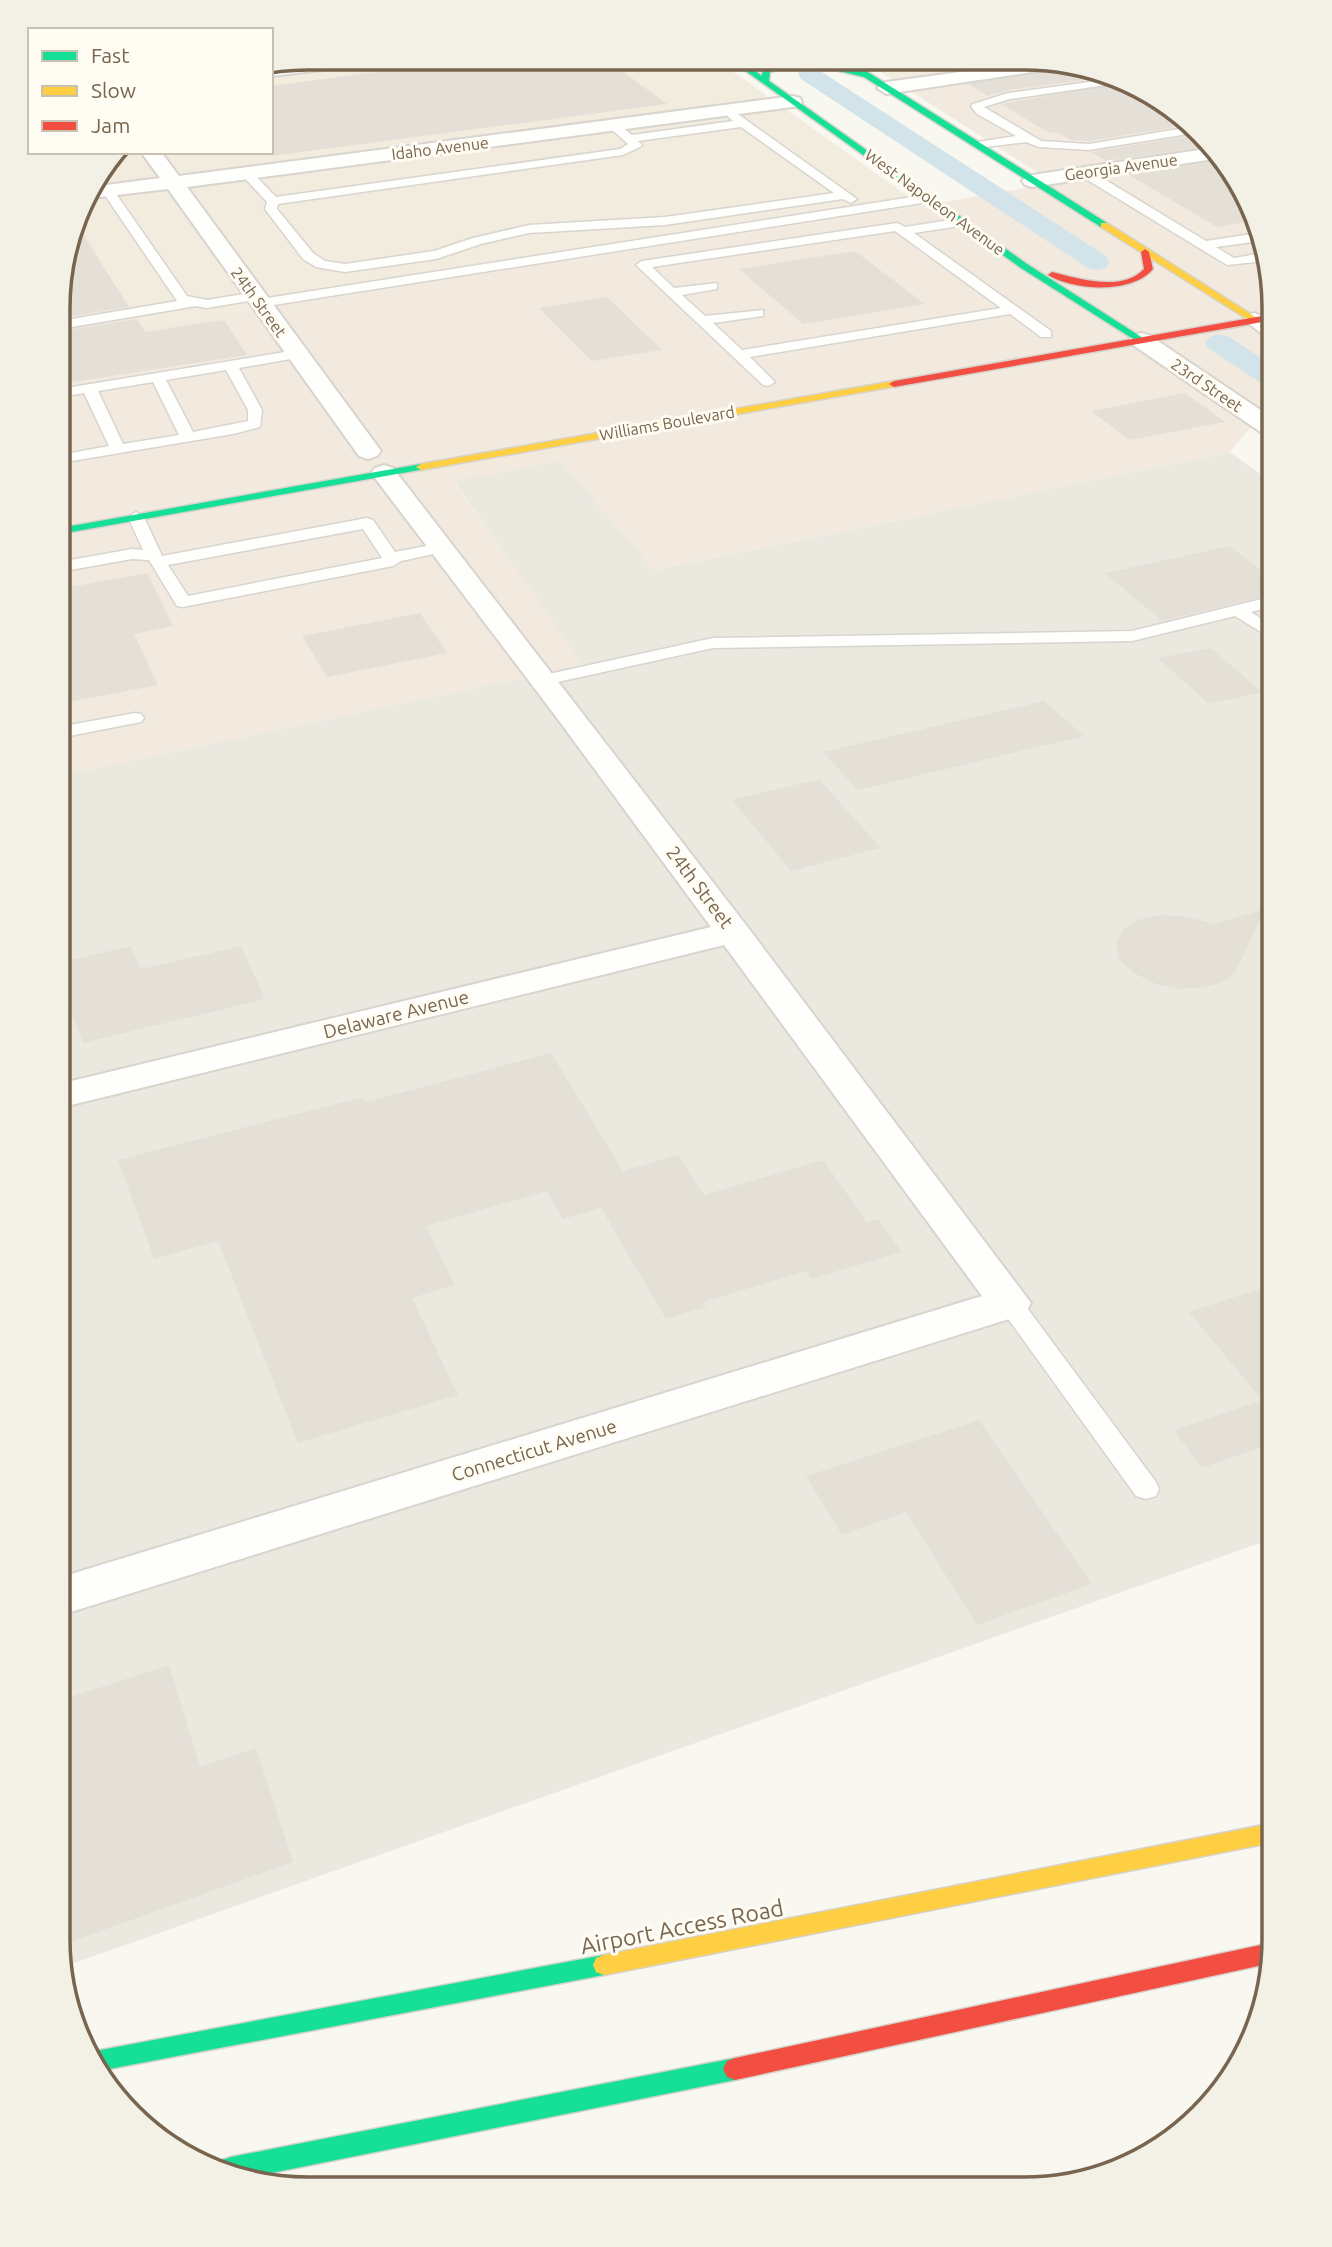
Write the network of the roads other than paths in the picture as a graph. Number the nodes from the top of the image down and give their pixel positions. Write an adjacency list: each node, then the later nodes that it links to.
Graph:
1 (749, 70): 7 (main road, West Napoleon Avenue)
2 (769, 70): 7 (main road)
3 (847, 70): 6 (main road)
4 (858, 70): 6 (main road)
5 (1020, 70): 9 (street)
6 (869, 77): 9 (main road)
7 (765, 81): 10 (main road, West Napoleon Avenue)
8 (1101, 83): 15 (lane)
9 (886, 88): 17 (main road)
10 (793, 102): 11 (street, Idaho Avenue); 27 (main road, West Napoleon Avenue)
11 (726, 111): 12 (lane); 13 (street, Idaho Avenue)
12 (743, 123): 16 (lane); 26 (lane)
13 (613, 125): 16 (lane); 20 (street, Idaho Avenue)
14 (1183, 132): 15 (lane)
15 (1028, 138): 17 (lane)
16 (629, 139): 28 (lane)
17 (977, 145): 22 (main road)
18 (152, 154): 23 (street, 24th Street)
19 (1205, 155): 21 (street, Georgia Avenue)
20 (246, 173): 23 (street, Idaho Avenue); 28 (lane)
21 (1086, 173): 22 (street, Georgia Avenue); 33 (lane)
22 (1032, 181): 34 (main road)
23 (173, 182): 24 (street, Idaho Avenue); 39 (street, 24th Street)
24 (108, 191): 25 (street, Idaho Avenue); 40 (lane)
25 (100, 192)
26 (845, 195): 28 (lane); 29 (lane)
27 (931, 198): 29 (lane); 30 (main road, West Napoleon Avenue)
28 (273, 201)
29 (865, 209): 39 (lane)
30 (963, 222): 31 (lane); 36 (main road, West Napoleon Avenue)
31 (904, 231): 38 (lane); 43 (lane)
32 (1251, 238): 33 (lane)
33 (1204, 245): 35 (lane)
34 (1145, 252): 36 (main road); 41 (main road)
35 (1256, 258)
36 (1024, 265): 49 (main road, West Napoleon Avenue)
37 (712, 286): 38 (lane)
38 (672, 292): 47 (lane)
39 (258, 300): 40 (lane); 54 (street, 24th Street)
40 (192, 303): 48 (lane)
41 (1226, 303): 42 (main road); 45 (main road)
42 (1202, 307)
43 (1013, 310): 52 (lane); 55 (lane)
44 (758, 313): 47 (lane)
45 (1262, 316)
46 (1262, 317): 51 (main road, Williams Boulevard)
47 (702, 321): 55 (lane)
48 (70, 322)
49 (1112, 323): 50 (main road); 51 (main road, West Napoleon Avenue)
50 (1086, 327)
51 (1141, 329): 62 (street, 23rd Street); 67 (main road, Williams Boulevard)
52 (1053, 332): 53 (main road)
53 (1019, 338)
54 (297, 354): 56 (lane); 67 (street, 24th Street)
55 (739, 355): 58 (lane)
56 (230, 365): 57 (lane); 63 (lane)
57 (158, 377): 60 (lane); 63 (lane)
58 (774, 381): 59 (main road, Williams Boulevard)
59 (741, 386)
60 (89, 388): 61 (lane); 65 (lane)
61 (70, 391)
62 (1262, 421)
63 (188, 438): 65 (lane)
64 (461, 445): 67 (main road)
65 (118, 449): 66 (lane)
66 (70, 457)
67 (372, 457): 68 (main road, Williams Boulevard); 68 (main road); 71 (street, 24th Street)
68 (228, 501): 69 (main road, Williams Boulevard)
69 (136, 517): 70 (main road, Williams Boulevard); 73 (lane)
70 (70, 529)
71 (442, 548): 72 (lane); 78 (street, 24th Street)
72 (390, 558): 73 (lane); 73 (lane)
73 (156, 559): 74 (lane)
74 (70, 565)
75 (1262, 604): 76 (lane)
76 (1238, 610): 77 (lane); 78 (lane)
77 (1262, 627)
78 (544, 680): 81 (street, 24th Street)
79 (135, 718): 80 (lane)
80 (70, 731)
81 (734, 932): 82 (street, Delaware Avenue); 83 (street, 24th Street)
82 (70, 1093)
83 (1010, 1303): 84 (lane); 85 (street, Connecticut Avenue)
84 (1146, 1489)
85 (70, 1593)
86 (1261, 1835): 88 (main road, Airport Access Road)
87 (1261, 1955): 89 (main road)
88 (103, 2059)
89 (241, 2167)

